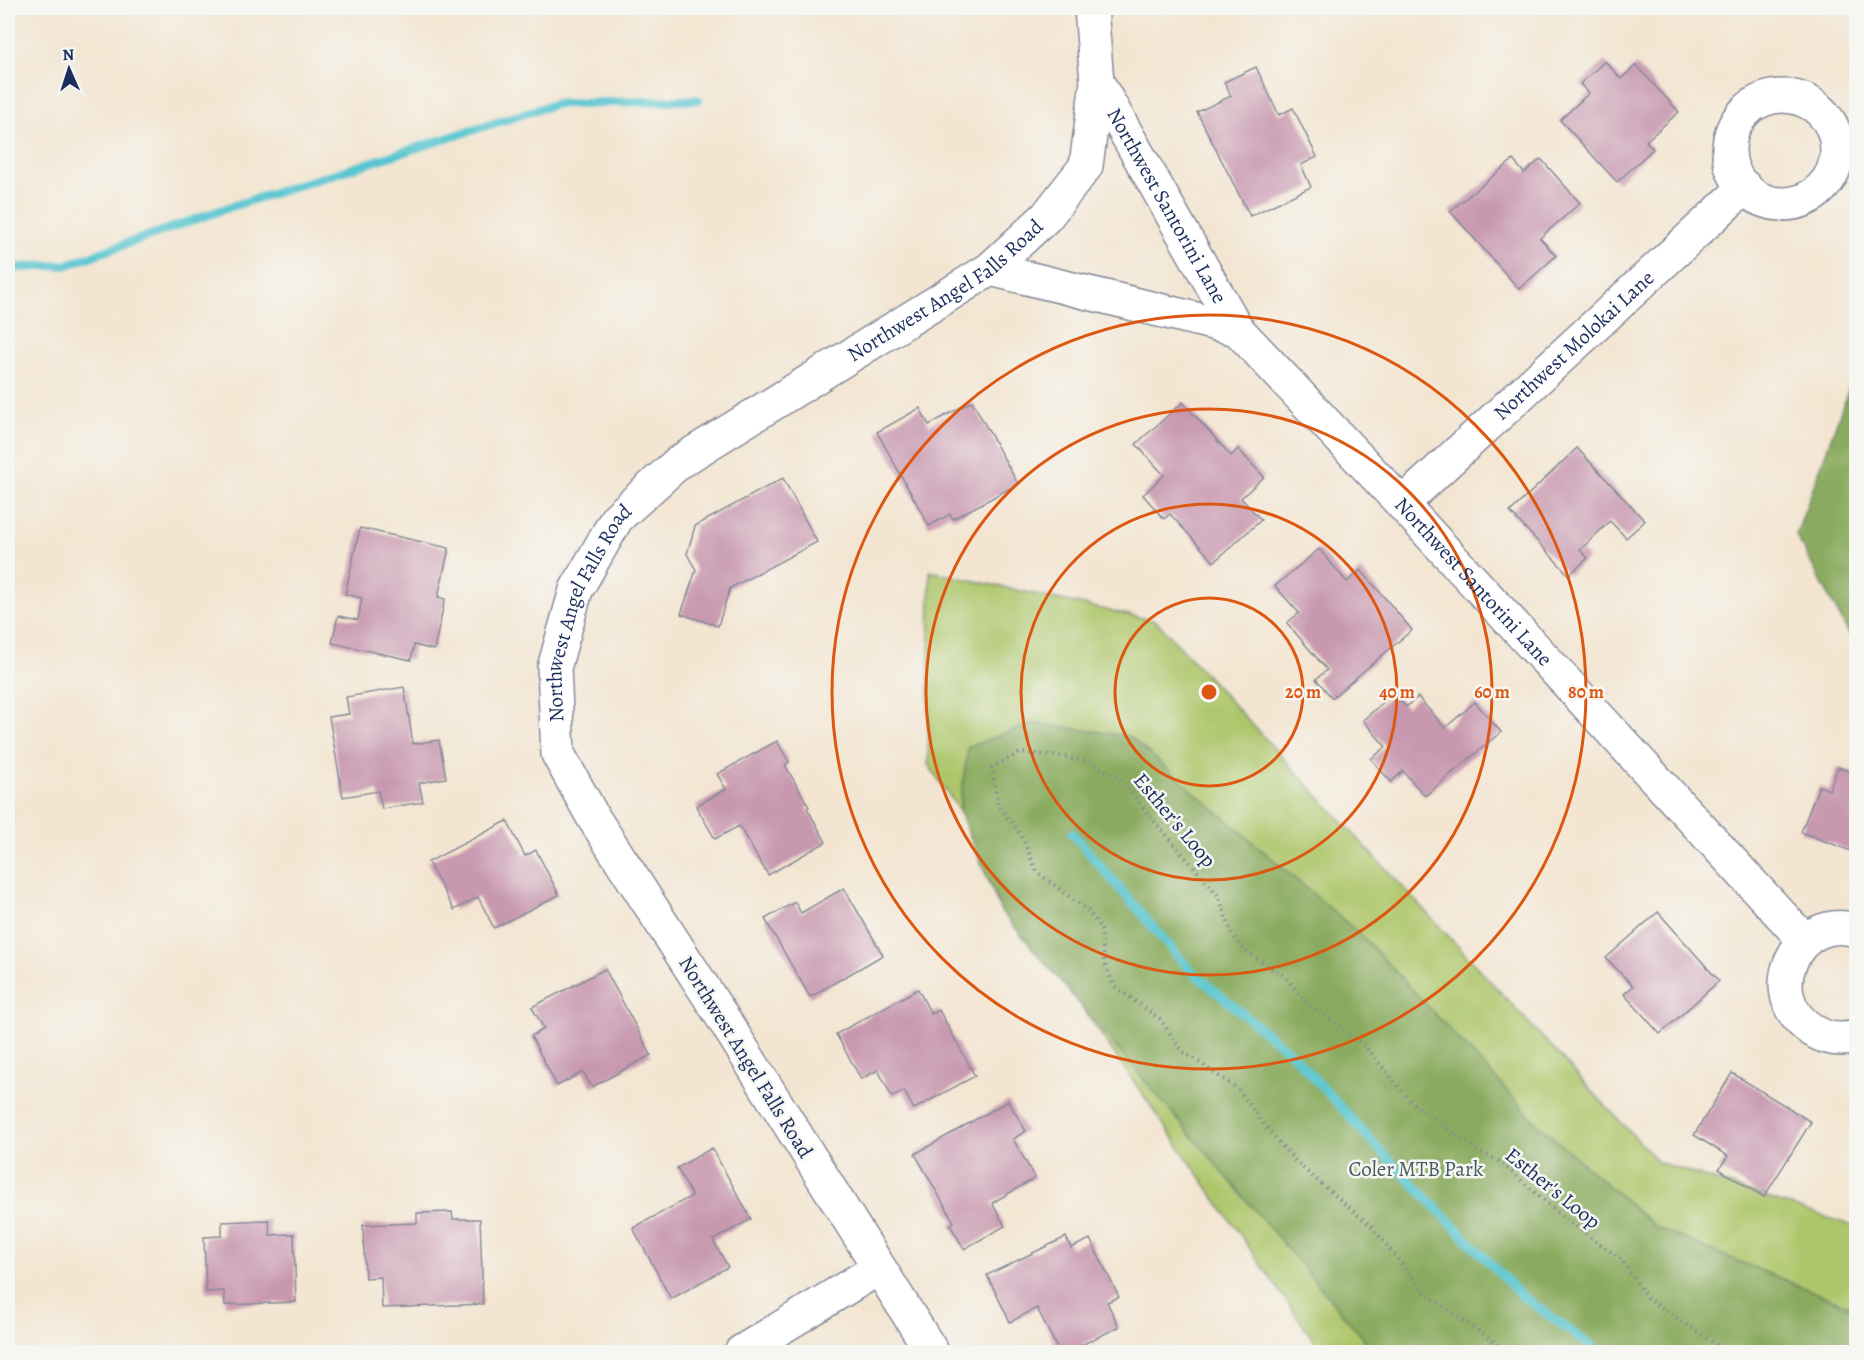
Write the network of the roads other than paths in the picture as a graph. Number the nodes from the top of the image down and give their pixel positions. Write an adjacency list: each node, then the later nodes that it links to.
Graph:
1 (1091, 8): 2 (street, Northwest Angel Falls Road)
2 (1097, 82): 4 (street, Northwest Angel Falls Road); 5 (street, Northwest Santorini Lane)
3 (1745, 187): 6 (street, Northwest Molokai Lane)
4 (990, 269): 5 (street, Northwest Santorini Lane); 10 (street, Northwest Angel Falls Road)
5 (1237, 329): 6 (street, Northwest Santorini Lane)
6 (1402, 504): 8 (street, Northwest Santorini Lane)
7 (1857, 930): 8 (street)
8 (1805, 941): 9 (street)
9 (1857, 1037)
10 (879, 1268): 11 (street); 12 (street, Northwest Angel Falls Road)
11 (741, 1353)
12 (932, 1353)

